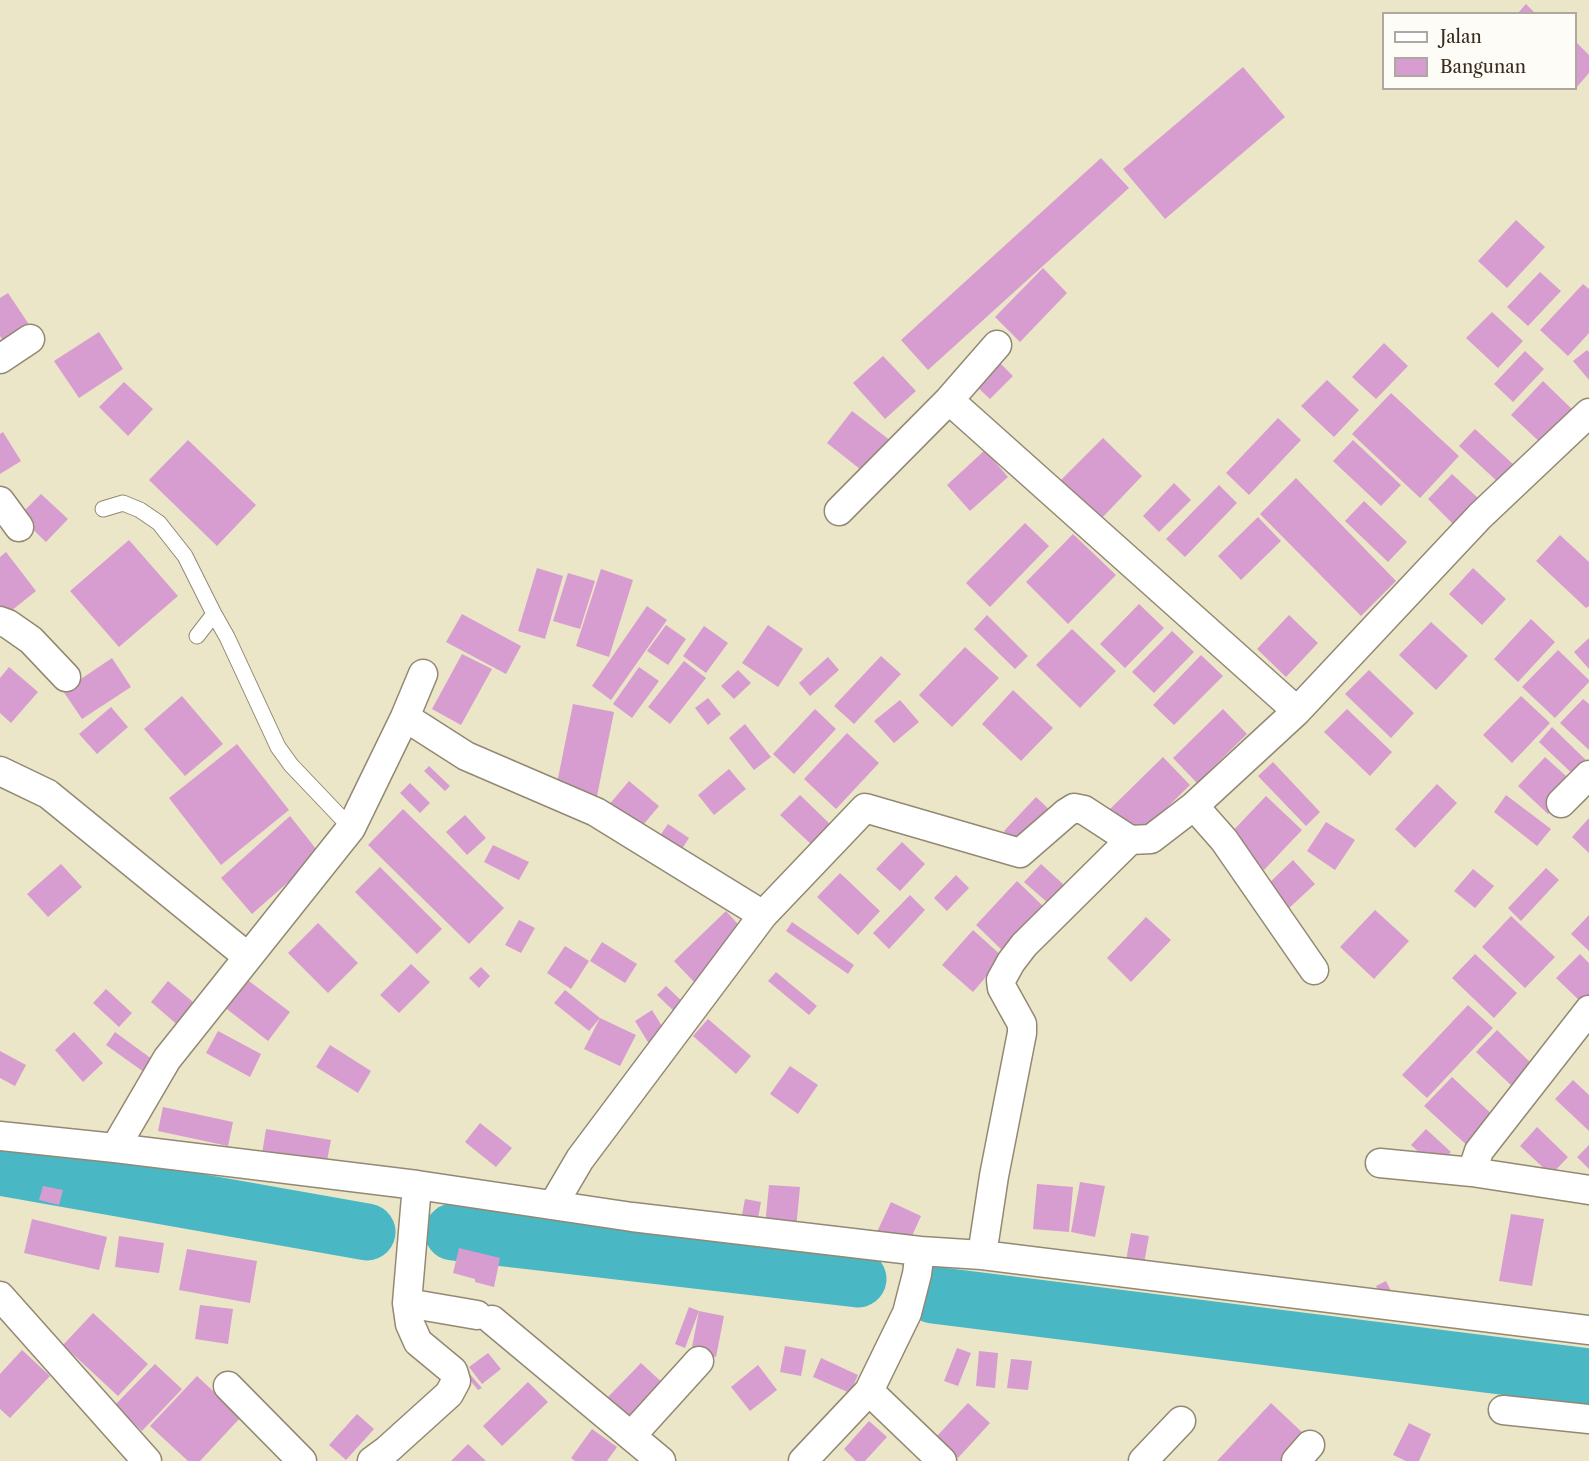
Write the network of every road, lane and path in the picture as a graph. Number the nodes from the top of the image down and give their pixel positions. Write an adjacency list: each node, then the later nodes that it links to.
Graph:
1 (30, 339): 3 (street)
2 (997, 345): 4 (street)
3 (0, 359)
4 (949, 400): 8 (street); 15 (street)
5 (1589, 412): 15 (street)
6 (0, 501): 9 (street)
7 (103, 509): 10 (lane)
8 (839, 511)
9 (19, 527)
10 (214, 614): 12 (lane); 21 (lane)
11 (0, 621): 14 (street)
12 (197, 636)
13 (423, 674): 16 (street)
14 (66, 677)
15 (1297, 711): 20 (street)
16 (405, 717): 21 (street); 23 (street)
17 (0, 771): 24 (street)
18 (1589, 775): 19 (street)
19 (1561, 803)
20 (1194, 806): 22 (street); 25 (street)
21 (351, 828): 24 (street)
22 (1130, 840): 23 (street); 34 (street)
23 (763, 915): 33 (street)
24 (248, 957): 28 (street)
25 (1314, 970)
26 (1589, 1010): 30 (street)
27 (0, 1136): 28 (street)
28 (115, 1148): 32 (street)
29 (1380, 1163): 30 (street)
30 (1472, 1172): 31 (street)
31 (1589, 1190)
32 (416, 1194): 33 (street); 37 (street)
33 (554, 1205): 35 (street)
34 (982, 1255): 35 (street); 38 (street)
35 (919, 1263): 41 (street)
36 (0, 1296): 46 (street)
37 (407, 1303): 45 (street); 48 (street)
38 (1589, 1330)
39 (699, 1361): 45 (street)
40 (228, 1386): 47 (street)
41 (869, 1391): 50 (street); 51 (street)
42 (1503, 1410): 43 (street)
43 (1589, 1419)
44 (1181, 1421): 52 (street)
45 (631, 1436): 49 (street)
46 (147, 1461)
47 (302, 1461)
48 (372, 1461)
49 (661, 1461)
50 (803, 1461)
51 (942, 1461)
52 (1143, 1461)

